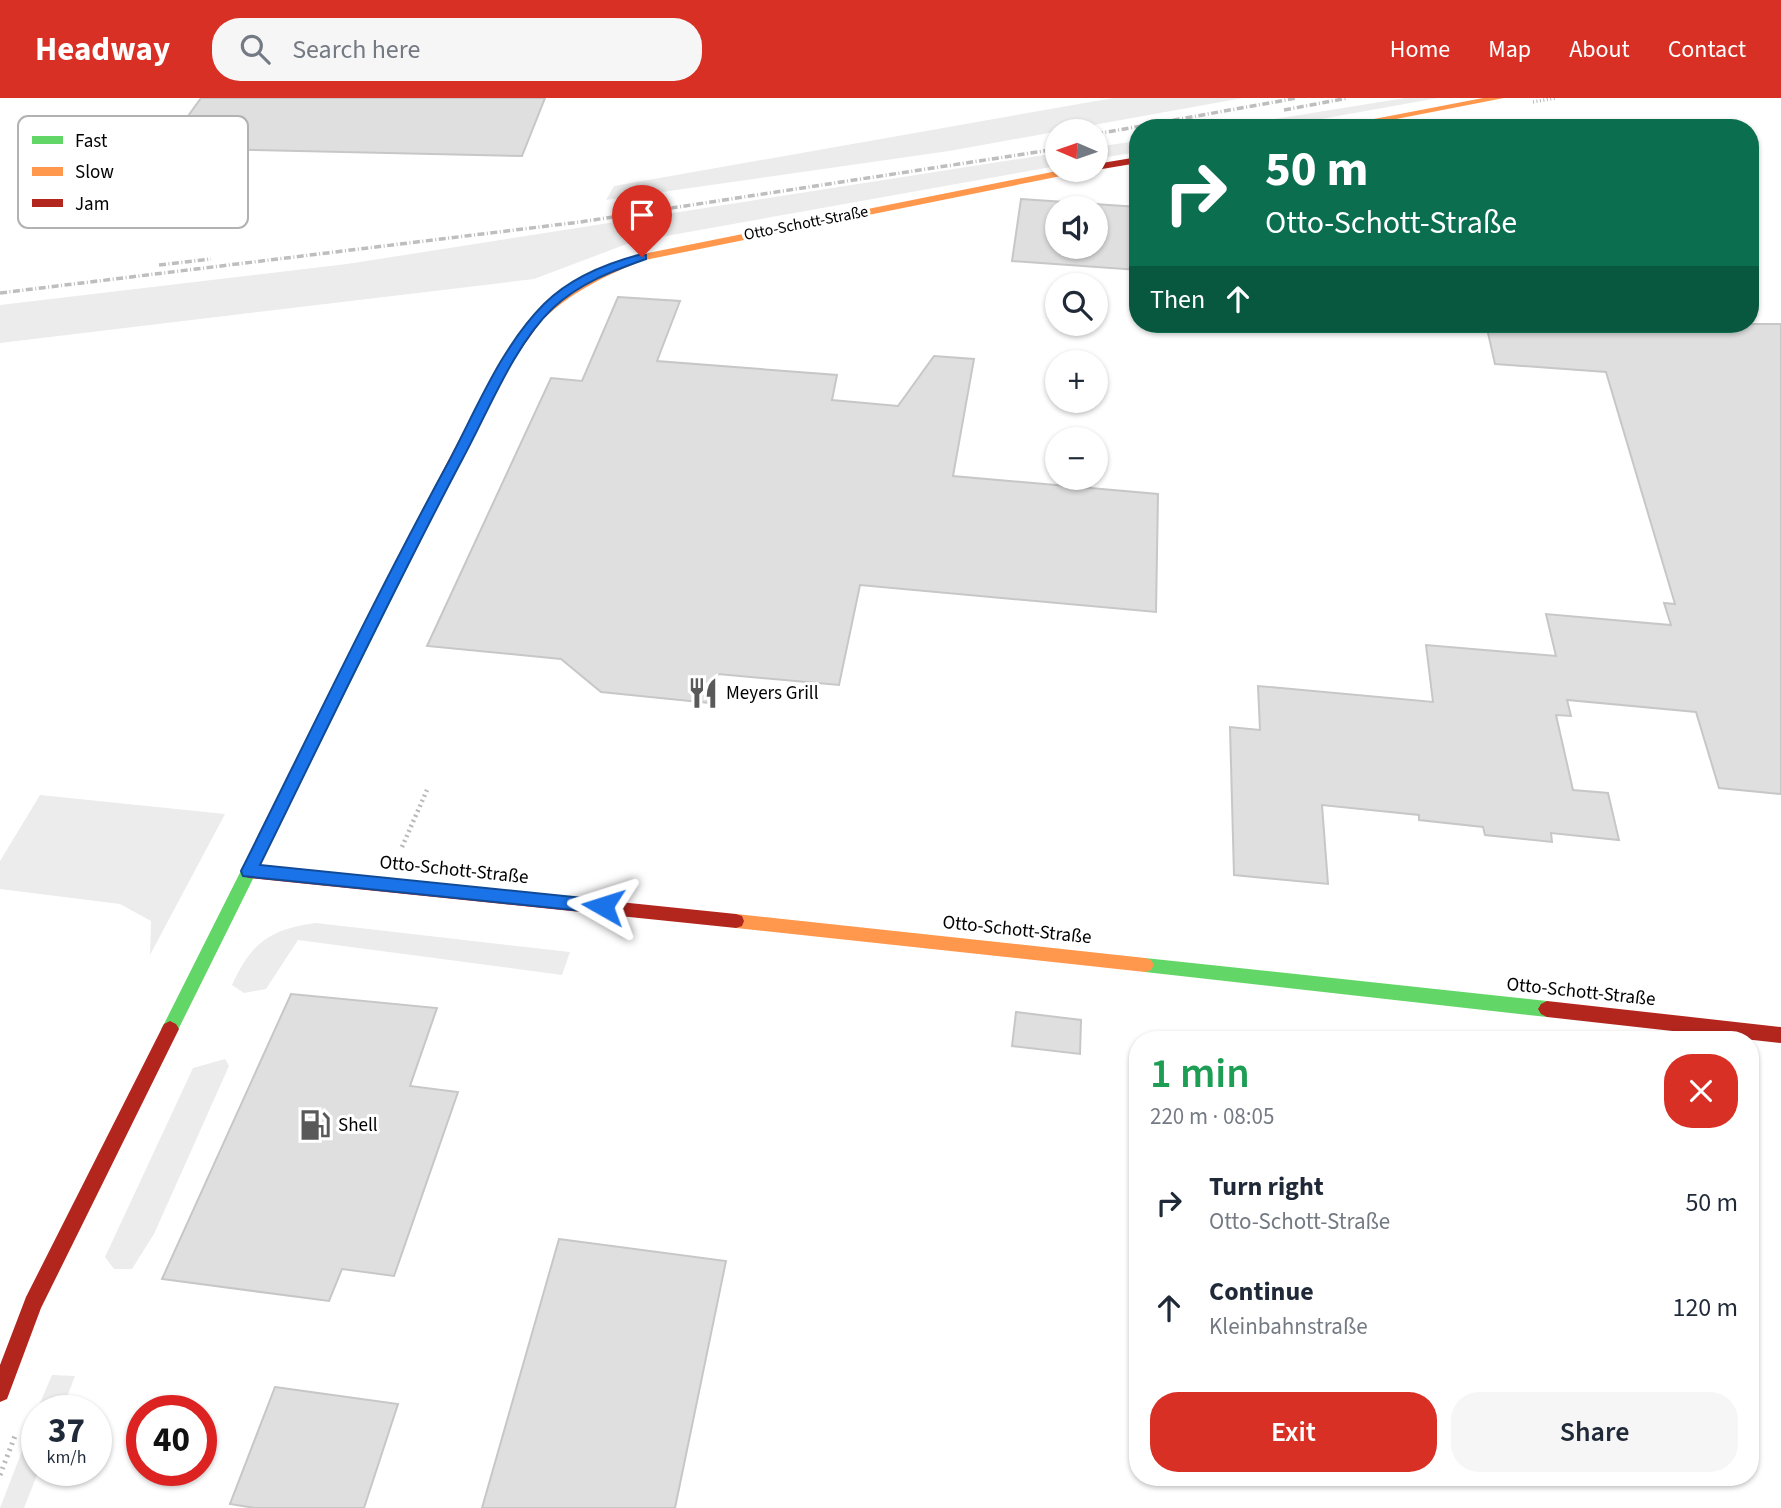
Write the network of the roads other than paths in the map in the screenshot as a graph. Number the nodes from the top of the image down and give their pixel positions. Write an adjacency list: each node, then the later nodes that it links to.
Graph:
1 (1499, 98): 2 (street)
2 (1382, 119)
3 (1129, 162): 4 (street)
4 (1108, 165)
5 (1045, 176): 6 (street, Otto-Schott-Straße)
6 (249, 871): 7 (street, Otto-Schott-Straße); 10 (street)
7 (1744, 1031)
8 (1759, 1033): 9 (street, Otto-Schott-Straße)
9 (1781, 1035)
10 (33, 1304): 11 (street); 12 (street)
11 (0, 1352)
12 (0, 1392)

